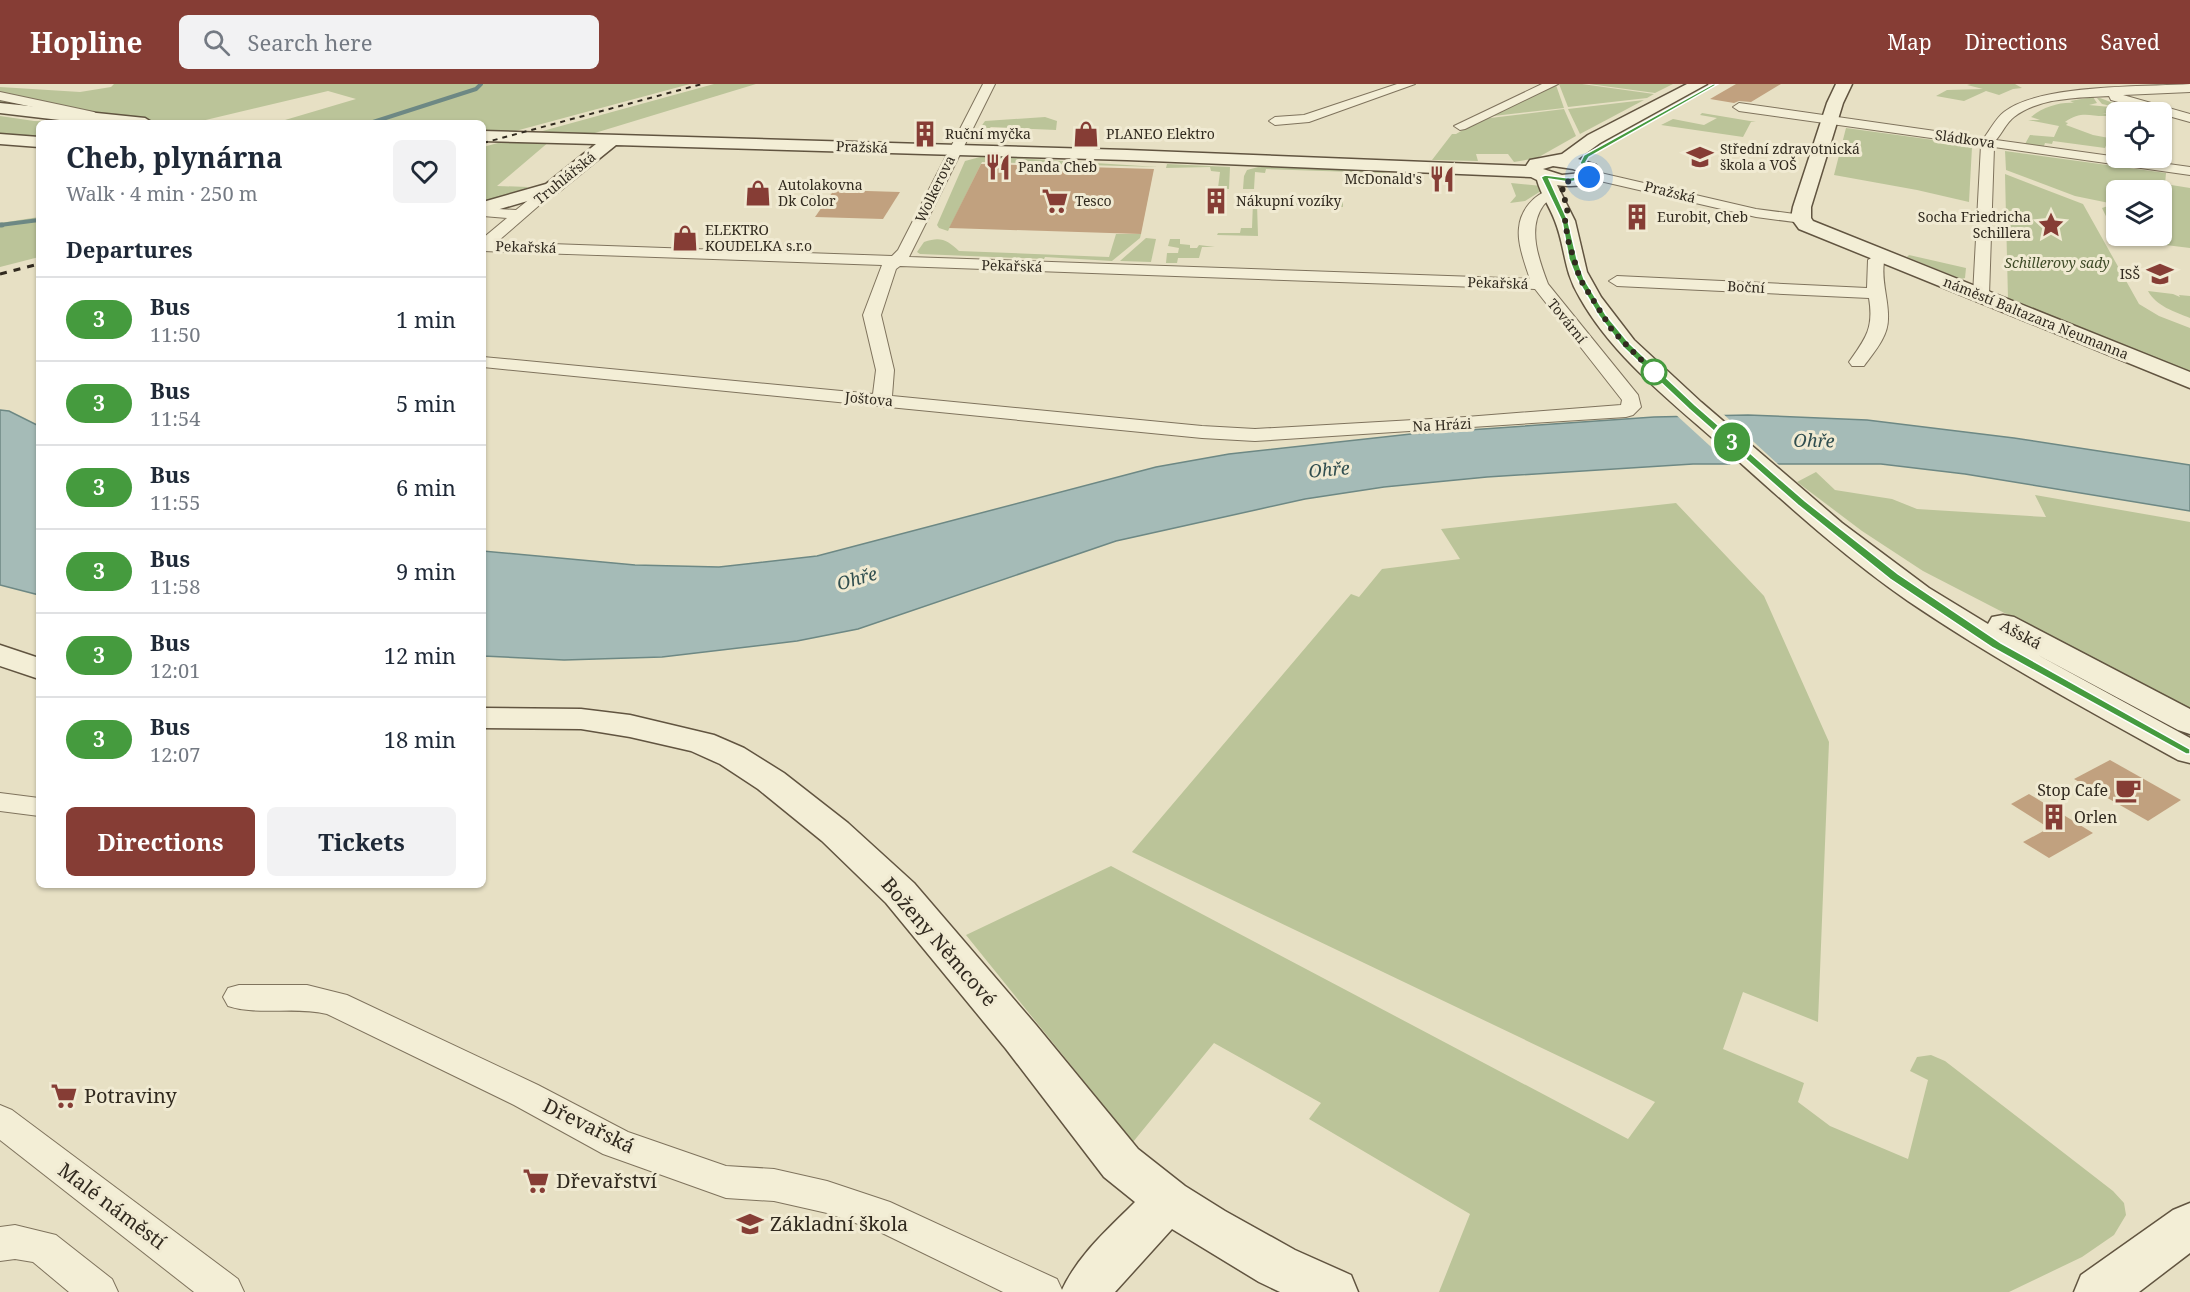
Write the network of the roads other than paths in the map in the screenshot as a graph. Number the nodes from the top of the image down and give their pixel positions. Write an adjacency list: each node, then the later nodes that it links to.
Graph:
1 (989, 84): 24 (street, Wolkerova)
2 (1408, 84): 17 (street)
3 (1552, 84): 18 (street)
4 (1699, 84): 27 (main road)
5 (1715, 84): 25 (main road)
6 (1844, 84): 16 (main road)
7 (2070, 84): 9 (street)
8 (2190, 88): 9 (street)
9 (2095, 92): 13 (street); 23 (street)
10 (0, 96): 15 (street)
11 (1739, 106): 16 (street, Sládkova)
12 (0, 108): 14 (main road)
13 (2190, 118)
14 (108, 120)
15 (116, 120)
16 (1831, 120): 23 (street, Sládkova); 33 (main road)
17 (1275, 121)
18 (1460, 126)
19 (486, 136): 21 (main road, Pražská)
20 (0, 139): 22 (main road)
21 (612, 140): 24 (main road, Pražská); 29 (main road, Truhlářská)
22 (36, 142)
23 (1988, 142): 26 (street, Sládkova); 42 (street)
24 (954, 150): 27 (main road, Pražská); 38 (street, Wolkerova)
25 (1589, 171): 27 (main road); 28 (main road); 33 (street, Pražská)
26 (2190, 171)
27 (1544, 174): 28 (main road); 34 (main road, Ašská); 40 (street, Tovární)
28 (1570, 180): 34 (main road, Ašská)
29 (552, 188): 30 (main road); 32 (street, Truhlářská)
30 (486, 209)
31 (486, 210): 32 (street, Truhlářská)
32 (518, 215): 35 (street, Truhlářská)
33 (1802, 219): 37 (main road, Pražská)
34 (1565, 221): 49 (main road, Ašská)
35 (486, 244)
36 (486, 246): 38 (street, Pekařská)
37 (1882, 256): 41 (street); 42 (main road, náměstí Baltazara Neumanna)
38 (896, 261): 40 (street, Pekařská); 46 (street, Wolkerova)
39 (1617, 281): 41 (street, Boční)
40 (1540, 284): 47 (street, Tovární)
41 (1875, 293): 44 (street)
42 (1981, 295): 45 (main road, náměstí Baltazara Neumanna)
43 (486, 362): 46 (street, Joštova)
44 (1858, 362)
45 (2190, 381)
46 (882, 400): 48 (street, Joštova)
47 (1629, 409): 48 (street, Na Hrázi)
48 (1255, 435)
49 (1853, 544): 53 (main road, Ašská); 54 (main road, Ašská)
50 (0, 655): 51 (main road)
51 (36, 668)
52 (486, 718): 59 (main road, Boženy Němcové)
53 (2190, 723)
54 (2190, 752)
55 (0, 802): 56 (street)
56 (36, 807)
57 (239, 997): 64 (street, Dřevařská)
58 (0, 1120): 63 (street, Malé náměstí)
59 (1168, 1201): 65 (main road); 66 (main road, Boženy Němcové)
60 (2190, 1225): 67 (main road)
61 (0, 1244): 62 (street)
62 (98, 1292)
63 (224, 1292)
64 (1042, 1292)
65 (1086, 1292)
66 (1333, 1292)
67 (2099, 1292)

